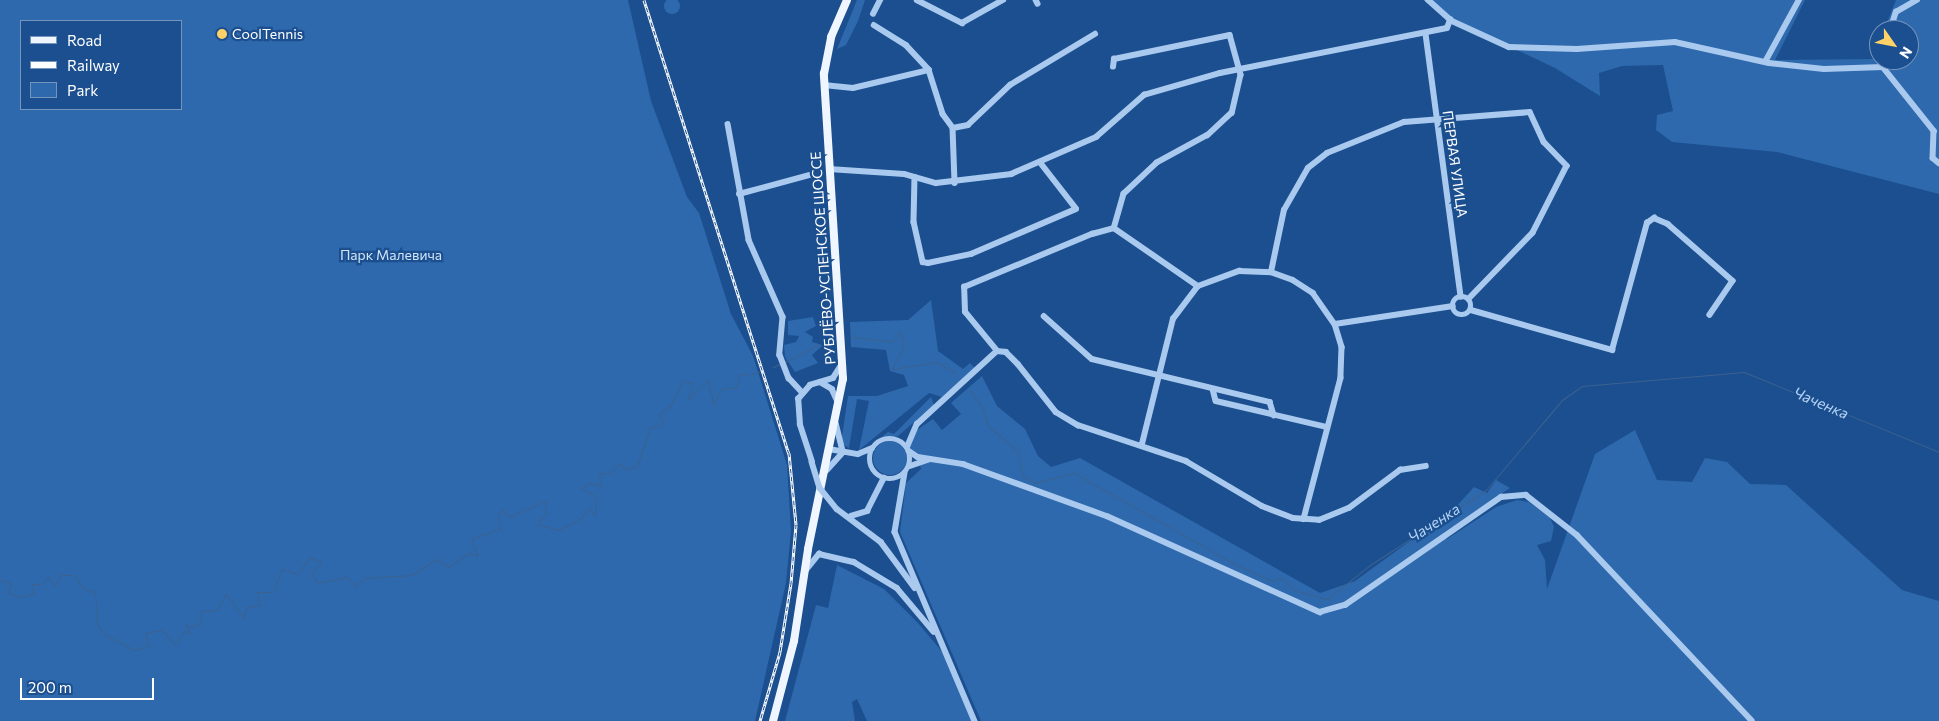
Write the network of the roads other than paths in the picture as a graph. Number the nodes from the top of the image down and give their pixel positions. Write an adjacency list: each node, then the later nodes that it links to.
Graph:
1 (847, 0): 20 (main road, РУБЛЁВО-УСПЕНСКОЕ ШОССЕ)
2 (880, 0): 8 (street)
3 (917, 0): 4 (street)
4 (1003, 0)
5 (1428, 0): 9 (street)
6 (1799, 0): 14 (street)
7 (1917, 0): 10 (street)
8 (873, 14)
9 (1450, 20): 13 (street); 14 (street)
10 (1893, 20)
11 (874, 25): 18 (street)
12 (1095, 34): 23 (street)
13 (1426, 34): 17 (street); 21 (street, ПЕРВАЯ УЛИЦА)
14 (1765, 62): 15 (street)
15 (1869, 64)
16 (1113, 67): 17 (street)
17 (1241, 69): 25 (street); 31 (street)
18 (929, 70): 20 (street); 23 (street)
19 (1888, 70): 24 (street)
20 (824, 85): 26 (main road, РУБЛЁВО-УСПЕНСКОЕ ШОССЕ)
21 (1436, 118): 32 (street); 34 (street, ПЕРВАЯ УЛИЦА); 35 (street)
22 (728, 124): 30 (street)
23 (953, 128): 29 (street)
24 (1939, 163)
25 (1041, 164): 28 (street); 29 (street)
26 (830, 169): 28 (street); 41 (main road, РУБЛЁВО-УСПЕНСКОЕ ШОССЕ)
27 (810, 175): 30 (street)
28 (915, 177): 29 (street)
29 (955, 183)
30 (739, 194): 46 (street)
31 (1114, 228): 33 (street); 42 (street)
32 (1271, 272): 33 (street); 40 (street)
33 (1198, 286): 43 (street)
34 (1461, 297): 35 (street); 36 (street)
35 (1469, 299): 37 (street)
36 (1453, 306): 37 (street); 40 (street)
37 (1471, 310): 38 (street)
38 (1710, 315)
39 (1044, 316): 43 (street)
40 (1335, 324): 50 (street)
41 (845, 348): 44 (street); 47 (main road, РУБЛЁВО-УСПЕНСКОЕ ШОССЕ)
42 (997, 351): 51 (street); 53 (street)
43 (1158, 376): 45 (street); 53 (street)
44 (820, 382): 46 (street); 47 (street)
45 (1213, 390): 48 (street); 48 (street)
46 (802, 392): 68 (street, bridge)
47 (839, 404): 49 (main road, РУБЛЁВО-УСПЕНСКОЕ ШОССЕ)
48 (1274, 414): 50 (street)
49 (836, 417): 56 (main road, РУБЛЁВО-УСПЕНСКОЕ ШОССЕ); 57 (street)
50 (1327, 427): 69 (street)
51 (911, 432): 52 (street); 55 (street)
52 (894, 439): 54 (street); 55 (street)
53 (1142, 444): 69 (street)
54 (876, 445): 58 (street); 62 (street)
55 (908, 449): 59 (street); 60 (street)
56 (829, 450): 57 (street); 65 (main road, РУБЛЁВО-УСПЕНСКОЕ ШОССЕ)
57 (843, 452): 58 (street); 65 (street)
58 (858, 454): 62 (street)
59 (932, 459): 60 (street); 75 (street)
60 (910, 466): 63 (street)
61 (1426, 466): 69 (street)
62 (873, 469): 64 (street); 66 (street)
63 (905, 473): 64 (street); 67 (street)
64 (886, 479): 66 (street); 67 (street)
65 (822, 484): 70 (main road, РУБЛЁВО-УСПЕНСКОЕ ШОССЕ)
66 (875, 490): 68 (street)
67 (899, 493): 71 (street)
68 (849, 516): 71 (street)
69 (1304, 519)
70 (802, 582): 72 (street); 73 (main road, РУБЛЁВО-УСПЕНСКОЕ ШОССЕ)
71 (922, 598): 72 (street)
72 (944, 649): 74 (street)
73 (773, 721)
74 (975, 721)
75 (1752, 721)

